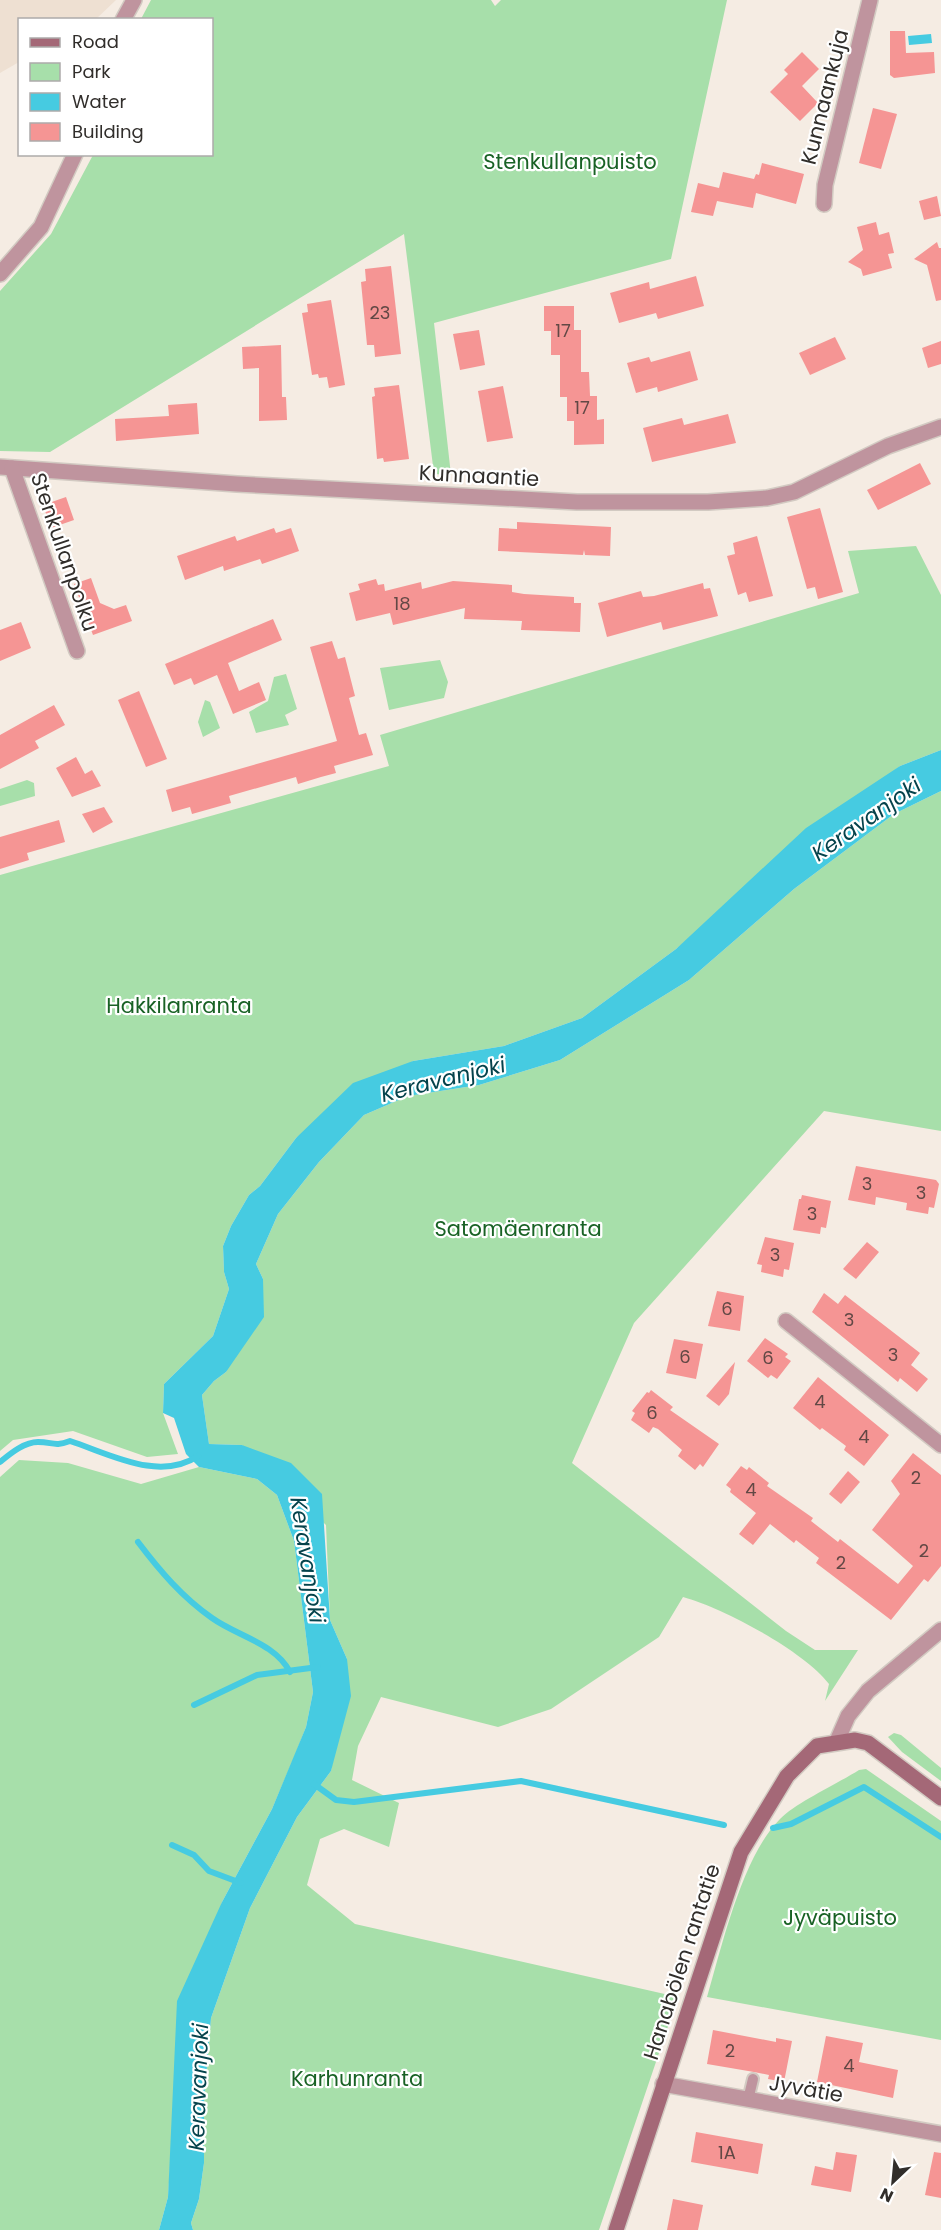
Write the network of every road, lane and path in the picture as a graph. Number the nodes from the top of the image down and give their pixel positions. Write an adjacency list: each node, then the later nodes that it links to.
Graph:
1 (134, 0): 3 (street)
2 (870, 0): 5 (street, Kunnaankuja)
3 (124, 18)
4 (74, 156): 6 (street)
5 (825, 204)
6 (0, 274)
7 (941, 427): 8 (street, Kunnaantie)
8 (6, 467): 9 (street, Stenkullanpolku)
9 (77, 651)
10 (786, 1321): 11 (street)
11 (941, 1445)
12 (941, 1630): 13 (street)
13 (837, 1742): 14 (street); 16 (street, Hanabölen rantatie)
14 (941, 1798)
15 (753, 2079): 17 (lane)
16 (663, 2084): 17 (street, Jyvätie); 19 (street, Hanabölen rantatie)
17 (748, 2100): 18 (street, Jyvätie)
18 (941, 2134)
19 (616, 2230)

